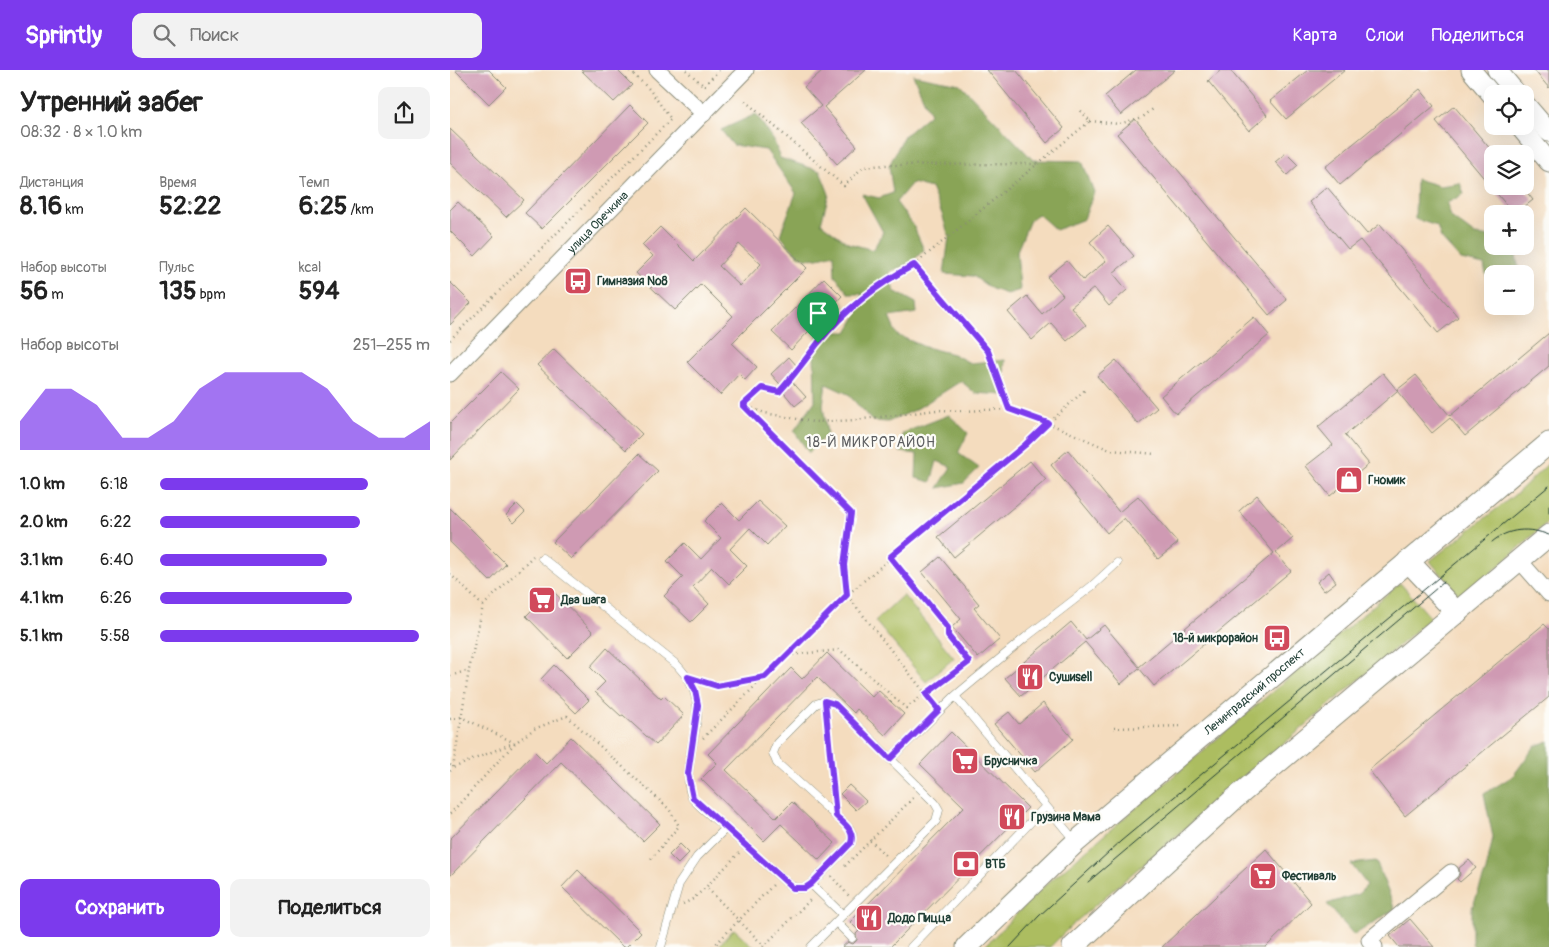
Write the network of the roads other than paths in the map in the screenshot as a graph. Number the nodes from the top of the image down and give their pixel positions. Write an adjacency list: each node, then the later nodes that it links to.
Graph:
1 (657, 70): 5 (street)
2 (746, 70): 5 (street, улица Оречкина)
3 (1471, 70): 4 (street)
4 (1485, 85)
5 (704, 114): 10 (street, улица Оречкина)
6 (1534, 114): 7 (street)
7 (1549, 132)
8 (1526, 135): 9 (street)
9 (1549, 162)
10 (450, 374)
11 (1549, 443): 14 (main road, Ленинградский проспект)
12 (1549, 535): 15 (main road)
13 (539, 555): 22 (lane)
14 (1408, 561): 18 (main road); 23 (main road, Ленинградский проспект)
15 (1520, 561): 17 (street); 18 (main road)
16 (1117, 563): 19 (lane)
17 (1549, 594)
18 (1457, 612): 33 (main road)
19 (955, 696): 20 (lane); 21 (lane)
20 (890, 759): 25 (lane); 26 (lane)
21 (1046, 806): 23 (lane); 31 (lane)
22 (726, 828): 25 (lane); 29 (lane)
23 (1076, 842): 32 (main road, Ленинградский проспект)
24 (1451, 872): 34 (street)
25 (811, 884): 26 (lane)
26 (843, 915): 27 (lane)
27 (836, 922): 28 (lane); 30 (lane)
28 (852, 938)
29 (661, 947)
30 (811, 947)
31 (911, 947)
32 (967, 947)
33 (1073, 947)
34 (1375, 947)

